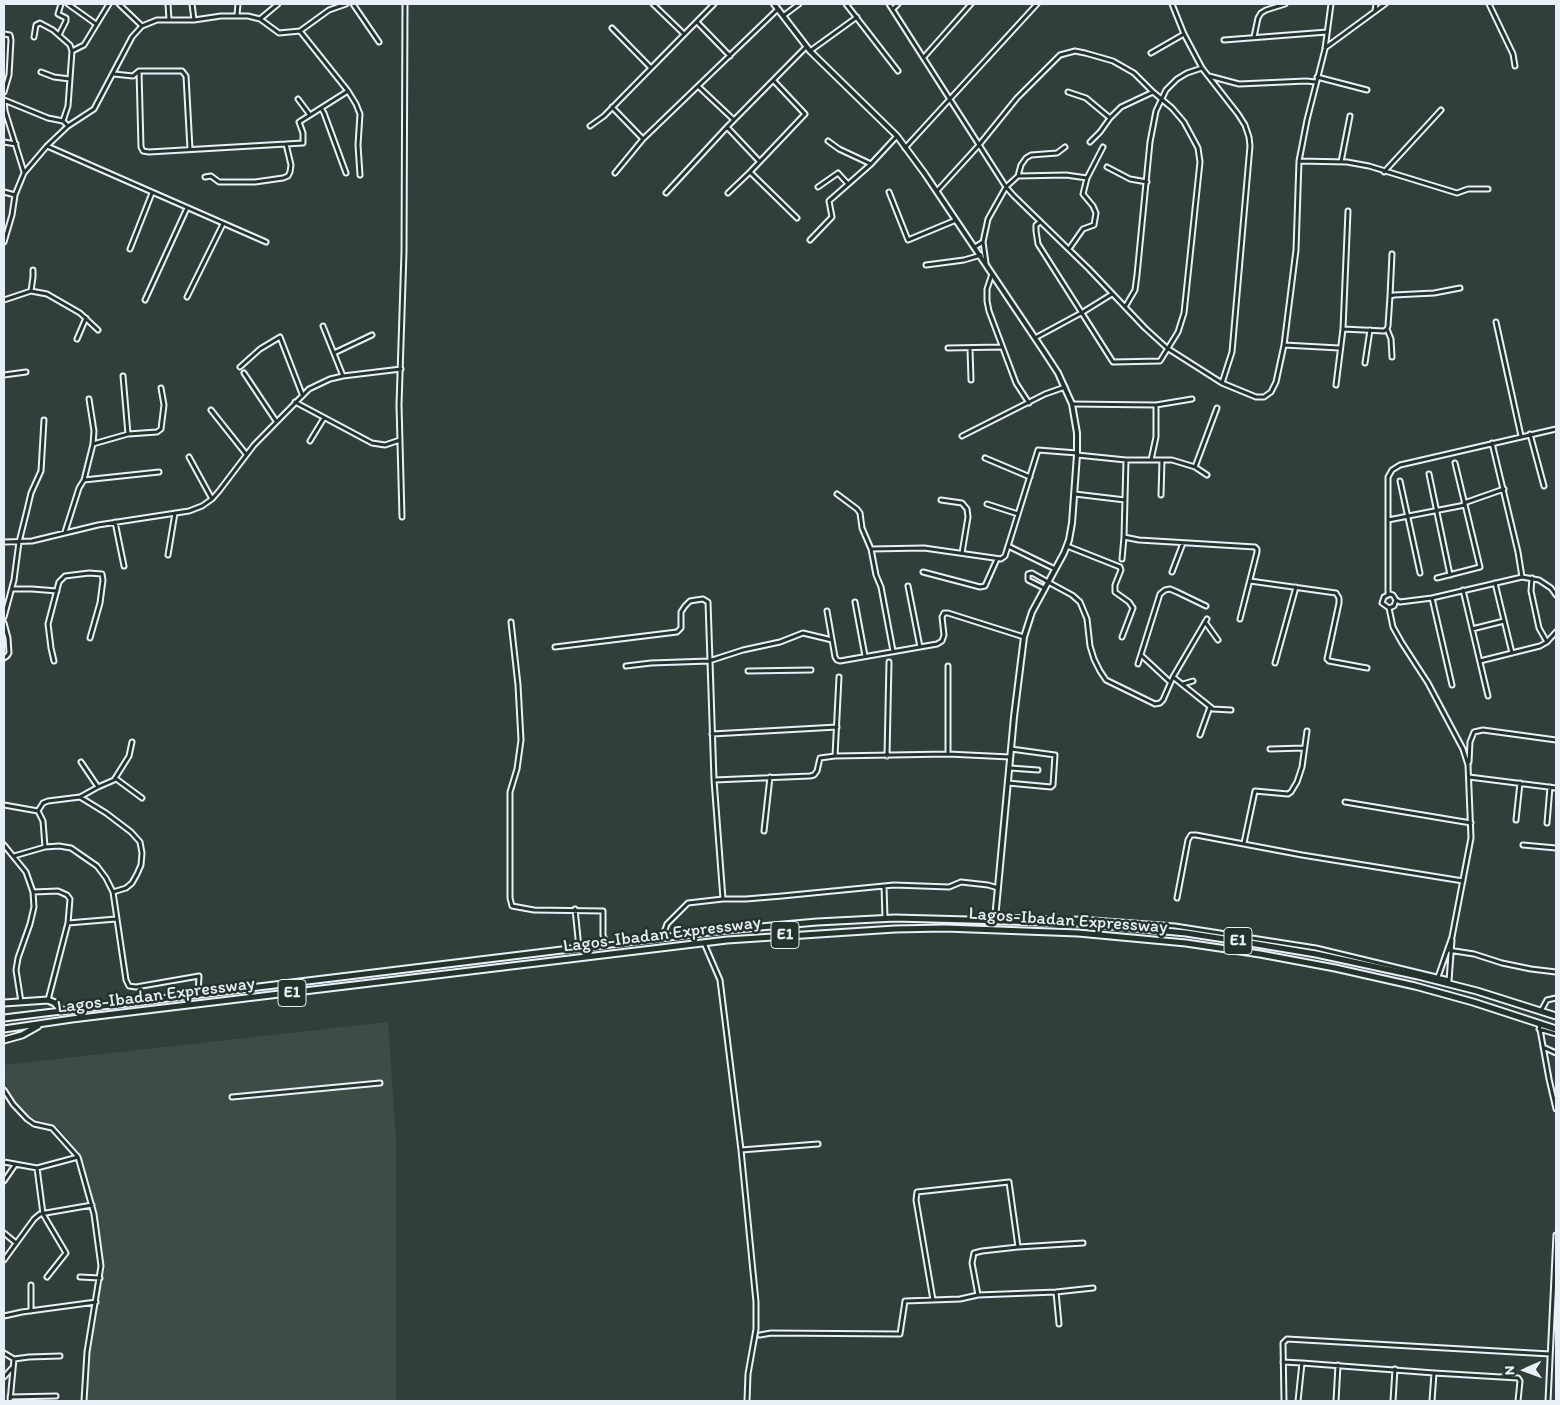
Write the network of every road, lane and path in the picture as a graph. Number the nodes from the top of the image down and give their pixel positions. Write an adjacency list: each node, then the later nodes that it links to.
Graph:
1 (62, 4): 45 (street)
2 (68, 4): 37 (street)
3 (109, 4): 37 (street)
4 (119, 4): 38 (street)
5 (168, 4): 34 (street)
6 (192, 4): 35 (street)
7 (238, 4): 30 (street)
8 (277, 4): 33 (street)
9 (346, 4): 40 (street)
10 (353, 4): 49 (street)
11 (405, 4): 175 (street)
12 (653, 4): 43 (street)
13 (714, 4): 36 (street)
14 (774, 4): 27 (street)
15 (799, 4): 31 (street)
16 (846, 4): 32 (street)
17 (889, 4): 28 (street)
18 (898, 4): 28 (street)
19 (971, 4): 55 (street)
20 (1036, 4): 75 (street)
21 (1172, 4): 44 (street)
22 (1285, 4): 46 (street)
23 (1331, 4): 41 (street)
24 (1376, 4): 29 (street)
25 (1385, 4): 29 (street)
26 (1489, 4): 56 (street)
27 (778, 9): 31 (street); 54 (street)
28 (893, 9): 55 (street)
29 (1375, 11): 51 (street)
30 (237, 16): 33 (street); 35 (street)
31 (783, 16): 50 (street)
32 (857, 17): 50 (street); 60 (street)
33 (260, 19): 40 (street)
34 (169, 20): 35 (street); 38 (street)
35 (194, 20)
36 (697, 22): 43 (street); 54 (street)
37 (96, 24): 52 (street)
38 (142, 26): 62 (street)
39 (612, 28): 57 (street)
40 (300, 31): 69 (street)
41 (1327, 32): 46 (street); 51 (street)
42 (4, 34): 70 (street)
43 (684, 34): 57 (street)
44 (1184, 34): 53 (street); 58 (street)
45 (59, 35): 47 (street); 52 (street)
46 (1254, 37): 48 (street)
47 (34, 38)
48 (1224, 40)
49 (379, 42)
50 (808, 49): 66 (street); 88 (street)
51 (1325, 49): 65 (street)
52 (72, 51): 64 (street)
53 (1151, 53)
54 (730, 56): 67 (street)
55 (924, 57): 75 (street)
56 (1515, 66)
57 (651, 68): 77 (street)
58 (1202, 68): 63 (street); 73 (street)
59 (139, 71): 62 (street); 100 (street); 100 (street)
60 (898, 71)
61 (41, 72): 64 (street)
62 (114, 74): 85 (street)
63 (1208, 76): 65 (street); 182 (street)
64 (70, 79): 84 (street)
65 (1317, 80): 68 (street); 101 (street)
66 (774, 81): 83 (street); 102 (street)
67 (699, 87): 83 (street); 89 (street)
68 (1367, 90)
69 (348, 91): 78 (street); 111 (street)
70 (4, 92)
71 (1068, 92): 82 (street)
72 (1153, 92): 73 (street); 82 (street); 95 (street)
73 (1161, 98): 115 (street); 168 (street)
74 (298, 99): 80 (street)
75 (950, 99): 95 (street); 98 (street)
76 (4, 100): 84 (street); 93 (street)
77 (612, 107): 86 (street); 89 (street)
78 (321, 108): 80 (street); 109 (street)
79 (1441, 110): 108 (street)
80 (310, 115): 94 (street)
81 (1350, 116): 103 (street)
82 (1110, 118): 92 (street)
83 (734, 120): 87 (street)
84 (63, 121): 85 (street)
85 (68, 126): 96 (street)
86 (590, 126)
87 (727, 127): 102 (street); 124 (street)
88 (896, 136): 98 (street); 104 (street)
89 (643, 139): 110 (street)
90 (828, 141): 104 (street)
91 (4, 142): 93 (street)
92 (1090, 142)
93 (16, 144): 106 (street)
94 (286, 144): 100 (street); 113 (street)
95 (979, 145): 117 (street); 120 (street)
96 (47, 146): 106 (street); 123 (street)
97 (1065, 147): 112 (street)
98 (905, 148): 120 (street)
99 (1103, 148): 114 (street)
100 (190, 149)
101 (1299, 160): 103 (street); 165 (street)
102 (760, 161): 107 (street)
103 (1341, 162): 108 (street)
104 (872, 164): 116 (street)
105 (1107, 167): 115 (street)
106 (24, 172): 126 (street)
107 (750, 172): 125 (street); 129 (street)
108 (1384, 172): 119 (street)
109 (346, 173)
110 (616, 173)
111 (360, 175)
112 (1018, 176): 114 (street); 117 (street)
113 (205, 177)
114 (1087, 178): 139 (street)
115 (1147, 182): 153 (street)
116 (848, 184): 118 (street); 133 (street)
117 (1006, 186): 131 (street); 136 (street)
118 (818, 187)
119 (1488, 189)
120 (937, 191): 130 (street)
121 (4, 192): 126 (street)
122 (889, 192): 130 (street)
123 (152, 193): 127 (street); 138 (street)
124 (666, 193)
125 (728, 193)
126 (15, 195): 134 (street)
127 (187, 208): 132 (street); 152 (street)
128 (1348, 212): 158 (street)
129 (796, 218)
130 (956, 220): 137 (street)
131 (1040, 222): 139 (street); 154 (street)
132 (223, 224): 135 (street); 150 (street)
133 (810, 240)
134 (4, 242)
135 (266, 242)
136 (983, 242): 137 (street); 142 (street)
137 (975, 247): 141 (street)
138 (130, 249)
139 (1070, 250): 148 (street)
140 (1392, 254): 149 (street)
141 (981, 256): 142 (street); 143 (street)
142 (986, 263): 145 (street)
143 (926, 265)
144 (33, 270): 147 (street)
145 (992, 273): 163 (street); 166 (street)
146 (1460, 288): 149 (street)
147 (31, 291): 151 (street); 155 (street)
148 (1112, 294): 153 (street); 154 (street)
149 (1390, 296): 159 (street)
150 (188, 298)
151 (4, 300)
152 (145, 300)
153 (1125, 307): 168 (street)
154 (1083, 312): 163 (street); 168 (street)
155 (86, 318): 160 (street); 164 (street)
156 (1496, 322): 202 (street)
157 (323, 326): 171 (street)
158 (1343, 328): 161 (street); 169 (street)
159 (1387, 329): 161 (street); 172 (street)
160 (98, 330)
161 (1370, 330): 173 (street)
162 (372, 335): 171 (street)
163 (1035, 338): 184 (street)
164 (77, 339)
165 (1284, 345): 169 (street); 182 (street)
166 (1001, 347): 170 (street); 190 (street)
167 (948, 348): 170 (street)
168 (1167, 348): 182 (street)
169 (1340, 348): 183 (street)
170 (970, 349): 181 (street)
171 (334, 353): 180 (street)
172 (1392, 357)
173 (1365, 363)
174 (240, 368): 186 (street)
175 (401, 369): 180 (street); 203 (street)
176 (26, 372): 178 (street)
177 (244, 373): 197 (street)
178 (4, 375)
179 (123, 376): 199 (street)
180 (343, 376): 186 (street)
181 (971, 380)
182 (1222, 383)
183 (1336, 384)
184 (1065, 387): 190 (street); 191 (street)
185 (161, 388): 199 (street)
186 (302, 394): 189 (street)
187 (89, 399): 206 (street)
188 (1192, 400): 192 (street)
189 (295, 402): 195 (street); 197 (street)
190 (1029, 403): 201 (street)
191 (1072, 404): 192 (street); 208 (street)
192 (1156, 405): 212 (street)
193 (1217, 408): 215 (street)
194 (211, 410): 207 (street)
195 (324, 418): 203 (street); 204 (street)
196 (44, 420): 242 (street)
197 (276, 422): 207 (street)
198 (1556, 429): 200 (street)
199 (128, 434): 206 (street)
200 (1530, 434): 202 (street); 222 (street)
201 (962, 436)
202 (1521, 436): 205 (street)
203 (400, 440): 235 (street)
204 (310, 442)
205 (1492, 443): 223 (street); 237 (street)
206 (93, 444): 220 (street)
207 (246, 454): 227 (street)
208 (1078, 454): 211 (street); 219 (street); 225 (street)
209 (189, 457): 227 (street)
210 (985, 458): 219 (street)
211 (1126, 460): 212 (street); 229 (street)
212 (1151, 460): 213 (street)
213 (1162, 460): 215 (street); 226 (street)
214 (1455, 463): 231 (street)
215 (1196, 467): 218 (street)
216 (159, 472): 220 (street)
217 (1429, 474): 232 (street)
218 (1207, 475)
219 (1030, 477): 234 (street)
220 (84, 480): 239 (street)
221 (1400, 481): 236 (street)
222 (1544, 486)
223 (1504, 489): 231 (street); 257 (street)
224 (837, 494): 246 (street)
225 (1075, 494): 229 (street); 245 (street)
226 (1161, 495)
227 (212, 499): 233 (street)
228 (941, 500): 247 (street)
229 (1125, 500): 240 (street)
230 (987, 504): 234 (street)
231 (1464, 504): 232 (street); 256 (street)
232 (1437, 511): 236 (street); 256 (street)
233 (175, 513): 238 (street); 248 (street)
234 (1018, 514): 244 (street)
235 (402, 517)
236 (1407, 517): 237 (street); 255 (street)
237 (1388, 520): 270 (street)
238 (115, 522): 239 (street); 251 (street)
239 (65, 533): 242 (street)
240 (1124, 537): 243 (street); 250 (street)
241 (4, 542): 242 (street)
242 (19, 542): 266 (street)
243 (1182, 543): 254 (street); 260 (street)
244 (1008, 546): 249 (street); 252 (street)
245 (1067, 546): 252 (street); 286 (street)
246 (871, 549): 247 (street); 293 (street)
247 (962, 553): 249 (street)
248 (168, 555)
249 (997, 559): 253 (street)
250 (1122, 559)
251 (124, 566)
252 (1055, 569): 261 (street)
253 (924, 572)
254 (1172, 572)
255 (1420, 574)
256 (1450, 575): 258 (street)
257 (1522, 577): 259 (street); 262 (street)
258 (1437, 578)
259 (1532, 578): 269 (street); 290 (street)
260 (1250, 581): 264 (street); 279 (street)
261 (1048, 582): 265 (street); 265 (street); 312 (street)
262 (1495, 583): 267 (street); 280 (street)
263 (908, 586): 292 (street)
264 (1296, 587): 302 (street); 306 (street)
265 (1044, 588): 285 (street)
266 (12, 589): 268 (street); 273 (street)
267 (1463, 590): 271 (street); 283 (street)
268 (56, 591): 287 (street); 298 (street)
269 (1556, 593)
270 (1388, 594): 272 (street); 276 (street)
271 (1432, 598): 272 (street); 314 (street)
272 (1396, 600): 276 (street)
273 (5, 601): 278 (street)
274 (855, 602): 296 (street)
275 (1206, 606): 295 (street)
276 (1389, 608): 332 (street)
277 (827, 611): 288 (street)
278 (4, 617)
279 (1240, 619)
280 (1504, 621): 283 (street); 294 (street)
281 (511, 622): 366 (street)
282 (4, 623): 297 (street)
283 (1472, 629): 300 (street)
284 (1556, 632): 290 (street)
285 (1024, 637): 292 (street); 326 (street)
286 (1122, 637)
287 (90, 638)
288 (832, 640): 296 (street); 299 (street)
289 (1218, 640): 310 (street)
290 (1547, 642): 294 (street)
291 (556, 647): 299 (street)
292 (920, 647): 293 (street)
293 (893, 651): 296 (street)
294 (1512, 653): 300 (street)
295 (1141, 655): 303 (street); 312 (street)
296 (865, 656)
297 (4, 658)
298 (54, 661)
299 (709, 661): 304 (street); 320 (street)
300 (1480, 661): 315 (street)
301 (890, 662): 329 (street)
302 (1275, 663)
303 (1138, 664)
304 (626, 666)
305 (948, 666): 327 (street)
306 (1367, 668)
307 (811, 670): 308 (street)
308 (748, 671)
309 (839, 677): 318 (street)
310 (1173, 677): 312 (street); 313 (street)
311 (1193, 681): 313 (street)
312 (1170, 682)
313 (1183, 684): 316 (street)
314 (1452, 685)
315 (1488, 696)
316 (1210, 707): 317 (street); 321 (street)
317 (1231, 710)
318 (837, 727): 320 (street); 328 (street)
319 (1306, 731): 325 (street)
320 (712, 734): 338 (street)
321 (1200, 735)
322 (1556, 740): 332 (street)
323 (132, 742): 337 (street)
324 (1270, 748): 325 (street)
325 (1304, 748): 353 (street)
326 (1011, 749): 330 (street); 339 (street)
327 (948, 754): 329 (street); 330 (street)
328 (835, 756): 329 (street); 335 (street)
329 (887, 756)
330 (1010, 757): 333 (street)
331 (81, 762): 341 (street)
332 (1468, 765): 336 (street)
333 (1010, 768): 334 (street); 339 (street)
334 (1038, 770)
335 (770, 777): 338 (street); 352 (street)
336 (1469, 777): 340 (street); 350 (street)
337 (116, 778): 341 (street); 345 (street)
338 (714, 780): 364 (street)
339 (1008, 783): 361 (street)
340 (1520, 783): 342 (street); 349 (street)
341 (98, 787): 344 (street)
342 (1550, 787): 343 (street); 351 (street)
343 (1556, 788)
344 (80, 797): 348 (street); 363 (street)
345 (142, 798)
346 (1345, 802): 350 (street)
347 (4, 805): 348 (street)
348 (38, 811): 356 (street)
349 (1516, 820)
350 (1471, 823): 359 (street)
351 (1547, 823)
352 (764, 831)
353 (1244, 843): 359 (street); 365 (street)
354 (4, 845): 358 (street)
355 (1523, 845): 357 (street)
356 (45, 847): 358 (street); 363 (street)
357 (1556, 848)
358 (14, 856): 362 (street)
359 (1463, 881): 371 (street)
360 (884, 886): 361 (street); 364 (street); 367 (street)
361 (998, 888): 368 (street)
362 (33, 892): 370 (street); 384 (street)
363 (113, 892): 369 (street)
364 (723, 898): 372 (street)
365 (1177, 898)
366 (575, 909): 374 (street); 375 (street)
367 (885, 918): 368 (highway, Lagos-Ibadan Expressway / E1); 372 (highway, Lagos-Ibadan Expressway / E1)
368 (995, 918): 379 (highway, Lagos-Ibadan Expressway / E1)
369 (116, 919): 370 (street); 381 (street)
370 (68, 923): 383 (street)
371 (1452, 937): 376 (street); 377 (street)
372 (662, 938): 374 (highway, Lagos-Ibadan Expressway / E1)
373 (704, 943): 390 (highway, Lagos-Ibadan Expressway / E1); 391 (highway, Lagos-Ibadan Expressway / E1); 403 (street)
374 (607, 944): 375 (highway, Lagos-Ibadan Expressway / E1)
375 (579, 948): 381 (highway, Lagos-Ibadan Expressway / E1)
376 (1448, 950): 377 (street); 379 (street)
377 (1452, 951): 378 (street); 380 (street)
378 (1556, 972)
379 (1438, 979): 380 (highway, Lagos-Ibadan Expressway / E1)
380 (1449, 982): 387 (highway, Lagos-Ibadan Expressway / E1)
381 (198, 994): 386 (highway, Lagos-Ibadan Expressway / E1)
382 (1556, 998): 387 (street)
383 (48, 1000): 384 (highway); 386 (highway)
384 (21, 1002): 385 (highway)
385 (4, 1003)
386 (62, 1011): 389 (highway, Lagos-Ibadan Expressway / E1)
387 (1540, 1011): 388 (highway, Lagos-Ibadan Expressway / E1)
388 (1556, 1016)
389 (4, 1018)
390 (41, 1024): 392 (highway, Lagos-Ibadan Expressway / E1); 395 (highway)
391 (1539, 1026): 393 (highway, Lagos-Ibadan Expressway / E1); 394 (street); 396 (street)
392 (4, 1029)
393 (1556, 1029)
394 (1556, 1034)
395 (4, 1040)
396 (1542, 1047): 397 (street); 401 (street)
397 (1556, 1053)
398 (380, 1083): 400 (street)
399 (4, 1090): 404 (street)
400 (232, 1097)
401 (1556, 1109)
402 (818, 1144): 403 (street)
403 (740, 1150): 445 (street)
404 (78, 1157): 407 (street); 409 (street)
405 (4, 1162): 406 (street)
406 (15, 1165): 407 (street); 408 (street)
407 (36, 1168): 410 (street)
408 (4, 1180)
409 (92, 1205): 410 (street); 419 (street)
410 (43, 1214): 413 (street); 417 (street)
411 (4, 1232): 413 (street)
412 (1556, 1236): 431 (street)
413 (16, 1243): 416 (street)
414 (1083, 1243): 415 (street)
415 (1018, 1248): 423 (street); 424 (street)
416 (4, 1260)
417 (47, 1277)
418 (80, 1277): 419 (street)
419 (100, 1278): 425 (street)
420 (31, 1286): 426 (street)
421 (1093, 1288): 422 (street)
422 (1056, 1292): 423 (street); 428 (street)
423 (978, 1295): 424 (street)
424 (933, 1300): 429 (street)
425 (96, 1302): 426 (street); 444 (street)
426 (32, 1311): 427 (street)
427 (4, 1316)
428 (1059, 1324)
429 (760, 1335)
430 (4, 1353): 433 (street)
431 (1550, 1354): 434 (street); 452 (street)
432 (60, 1356): 433 (street)
433 (14, 1360): 437 (street)
434 (1283, 1362): 435 (street); 446 (street)
435 (1302, 1363): 436 (street); 447 (street)
436 (1338, 1365): 438 (street); 448 (street)
437 (12, 1367): 440 (street); 441 (street)
438 (1395, 1369): 439 (street); 449 (street)
439 (1434, 1373): 450 (street); 451 (street)
440 (4, 1377)
441 (10, 1396): 442 (street); 443 (street)
442 (56, 1396)
443 (10, 1401)
444 (84, 1401)
445 (747, 1401)
446 (1284, 1401)
447 (1298, 1401)
448 (1336, 1401)
449 (1393, 1401)
450 (1432, 1401)
451 (1518, 1401)
452 (1548, 1401)

